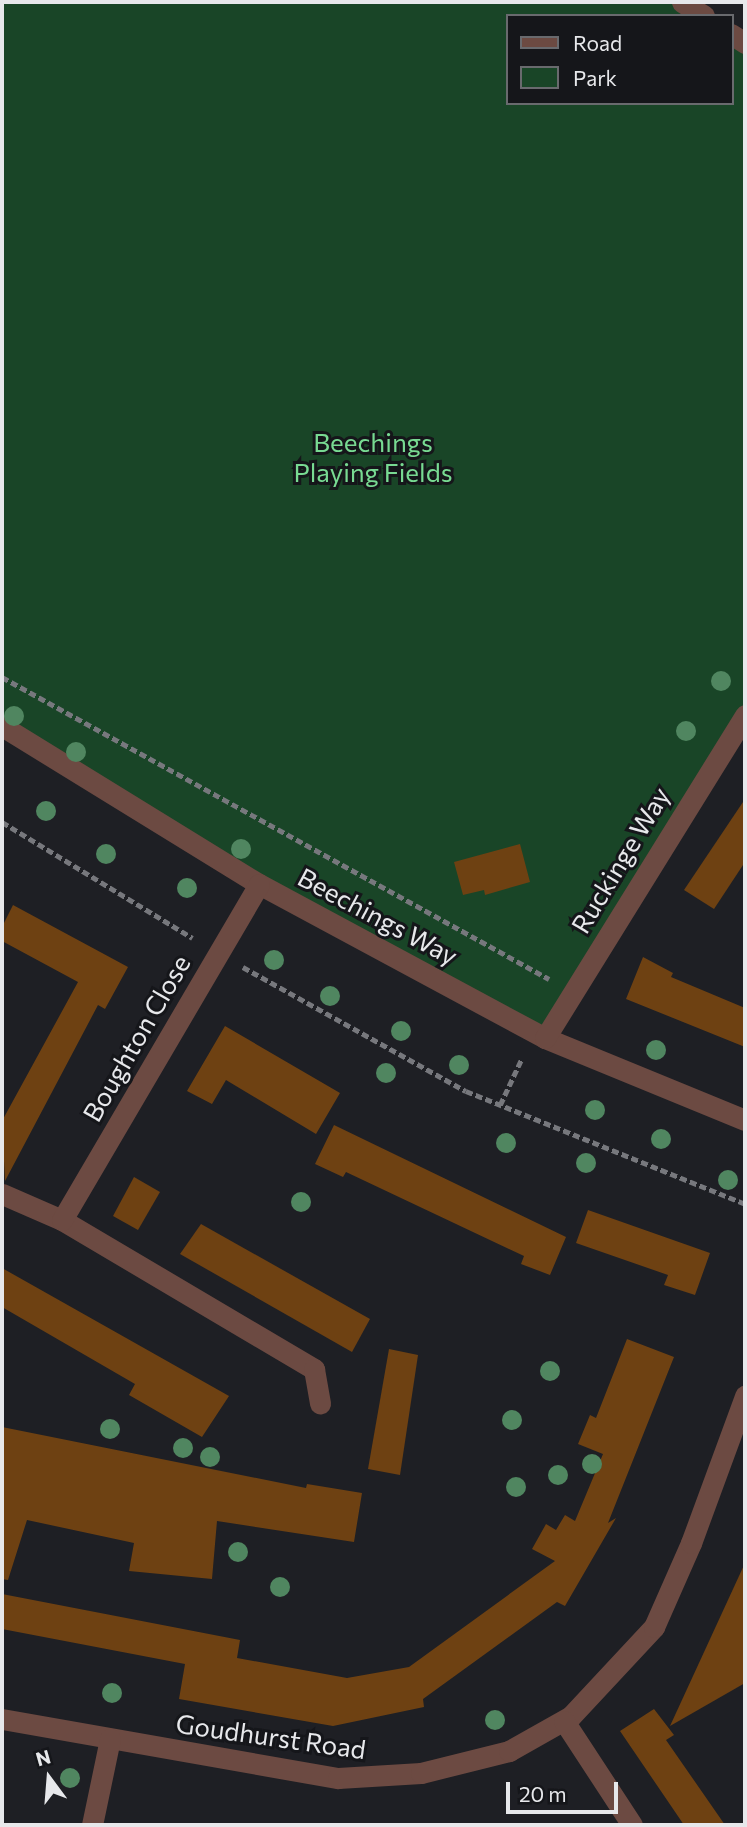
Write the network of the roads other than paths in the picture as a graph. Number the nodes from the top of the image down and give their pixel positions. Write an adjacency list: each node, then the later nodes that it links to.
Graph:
1 (682, 2): 2 (street)
2 (701, 14)
3 (745, 715): 6 (street, Ruckinge Way)
4 (2, 726): 5 (street, Beechings Way)
5 (259, 884): 6 (street, Beechings Way); 9 (street, Boughton Close)
6 (540, 1035): 7 (street, Beechings Way)
7 (745, 1120)
8 (2, 1194): 9 (street)
9 (62, 1220): 11 (street)
10 (745, 1396): 13 (street, Goudhurst Road)
11 (320, 1403)
12 (2, 1719): 14 (street, Goudhurst Road)
13 (564, 1721): 14 (street, Goudhurst Road); 16 (street)
14 (110, 1739): 15 (street)
15 (92, 1825)
16 (632, 1825)

